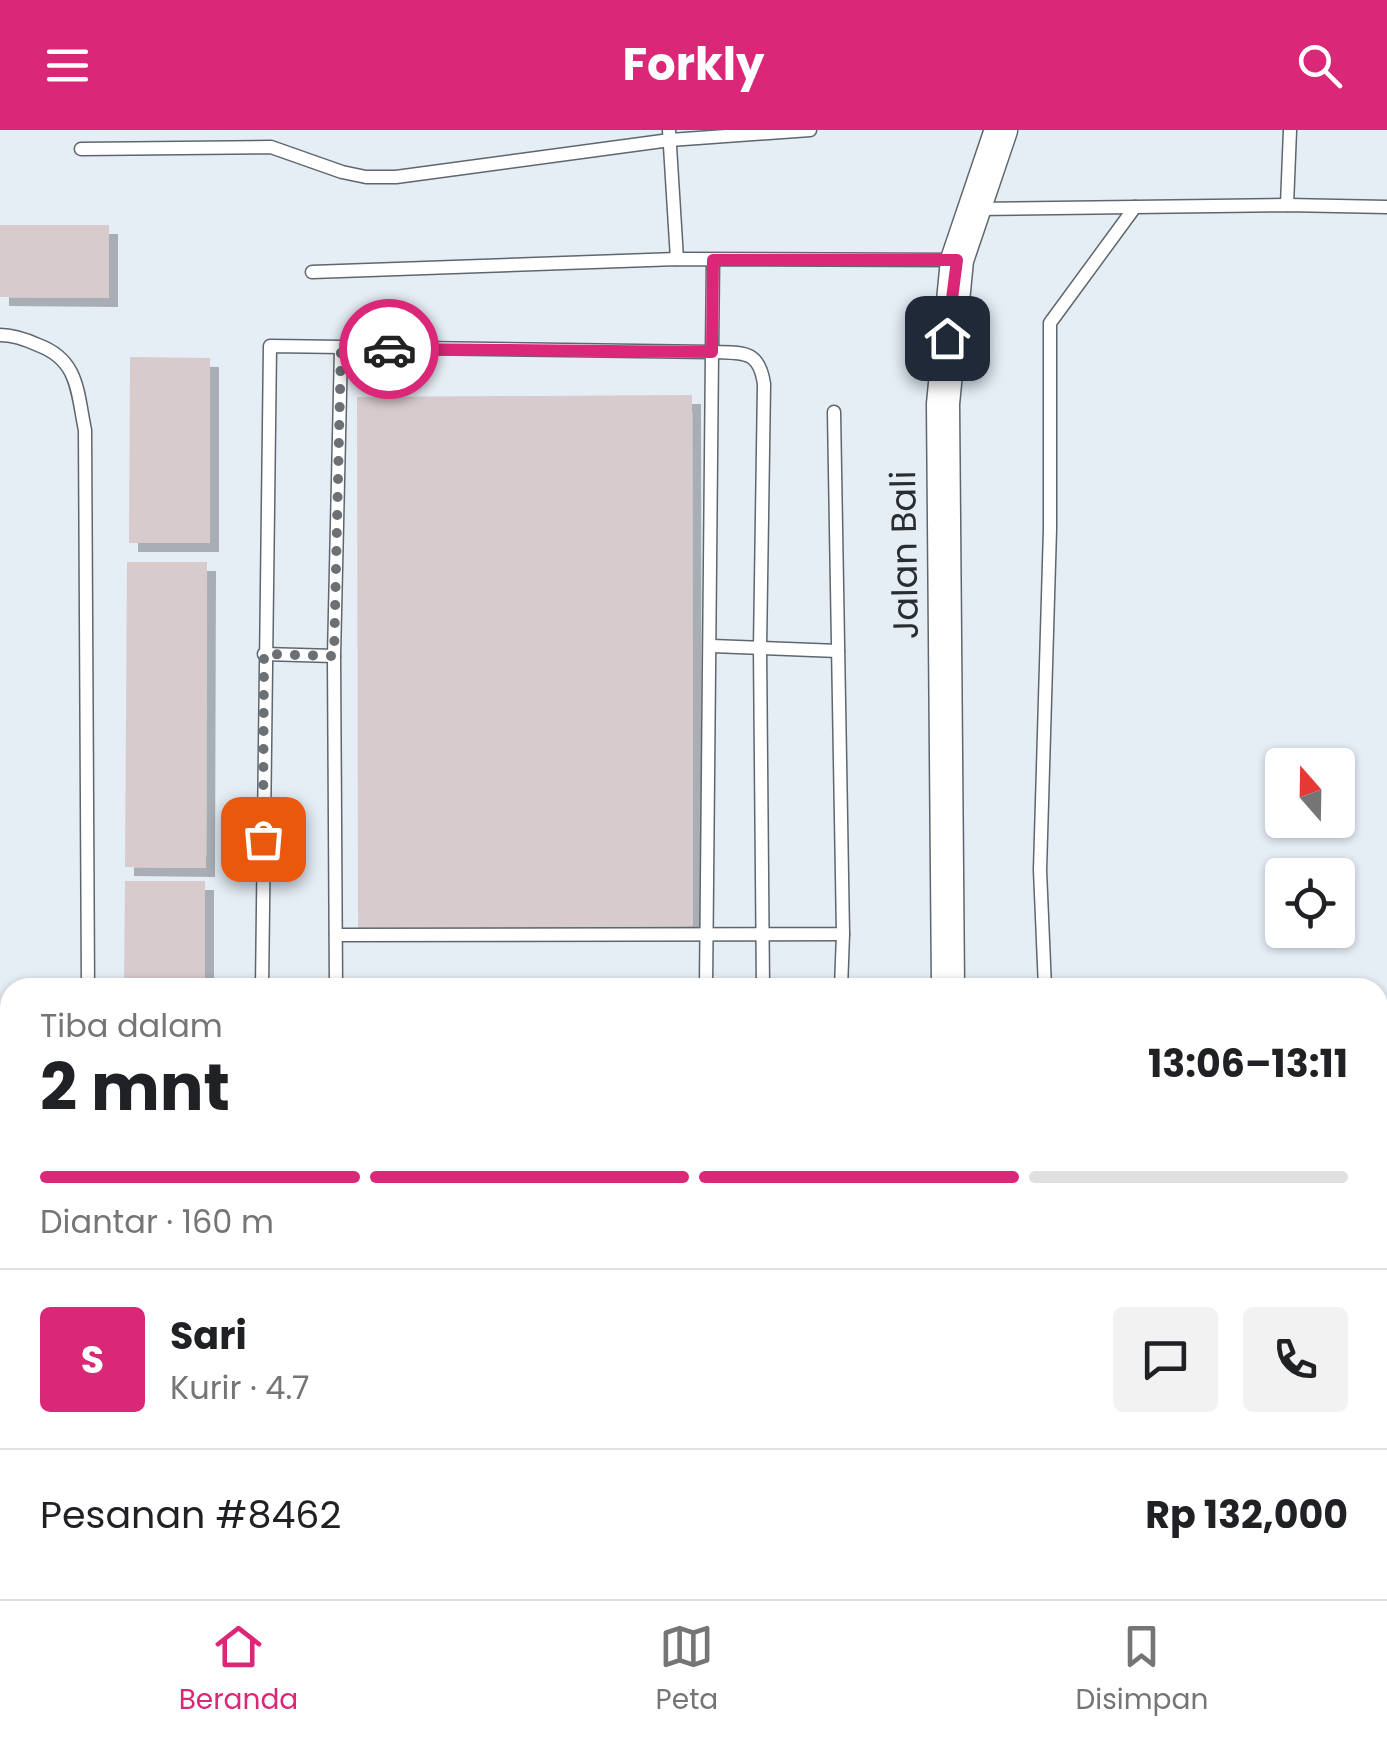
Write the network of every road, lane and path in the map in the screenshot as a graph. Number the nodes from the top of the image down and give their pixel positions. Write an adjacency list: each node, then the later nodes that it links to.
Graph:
1 (810, 130): 4 (lane)
2 (1001, 130): 9 (street, Jalan Bali)
3 (1290, 130): 6 (lane)
4 (669, 135): 5 (lane); 10 (lane)
5 (81, 149)
6 (1287, 205): 7 (lane); 8 (lane)
7 (1135, 207): 9 (lane); 34 (lane)
8 (1387, 208)
9 (974, 209): 12 (street, Jalan Bali)
10 (677, 259): 11 (lane); 13 (lane)
11 (713, 260): 12 (lane); 16 (lane)
12 (957, 260): 33 (street, Jalan Bali)
13 (312, 272)
14 (0, 335): 27 (lane)
15 (341, 349): 16 (lane); 21 (lane); 22 (lane)
16 (712, 352): 18 (lane); 19 (lane)
17 (834, 412): 20 (lane)
18 (712, 646): 19 (lane); 25 (lane)
19 (760, 648): 20 (lane); 26 (lane)
20 (838, 651): 23 (lane)
21 (264, 654): 22 (lane); 28 (lane)
22 (334, 656): 24 (lane)
23 (842, 934): 26 (lane); 32 (lane)
24 (336, 935): 25 (lane); 29 (lane)
25 (706, 936): 26 (lane); 30 (lane)
26 (762, 936): 31 (lane)
27 (88, 978)
28 (262, 978)
29 (336, 978)
30 (706, 978)
31 (763, 978)
32 (841, 978)
33 (948, 978)
34 (1045, 978)

